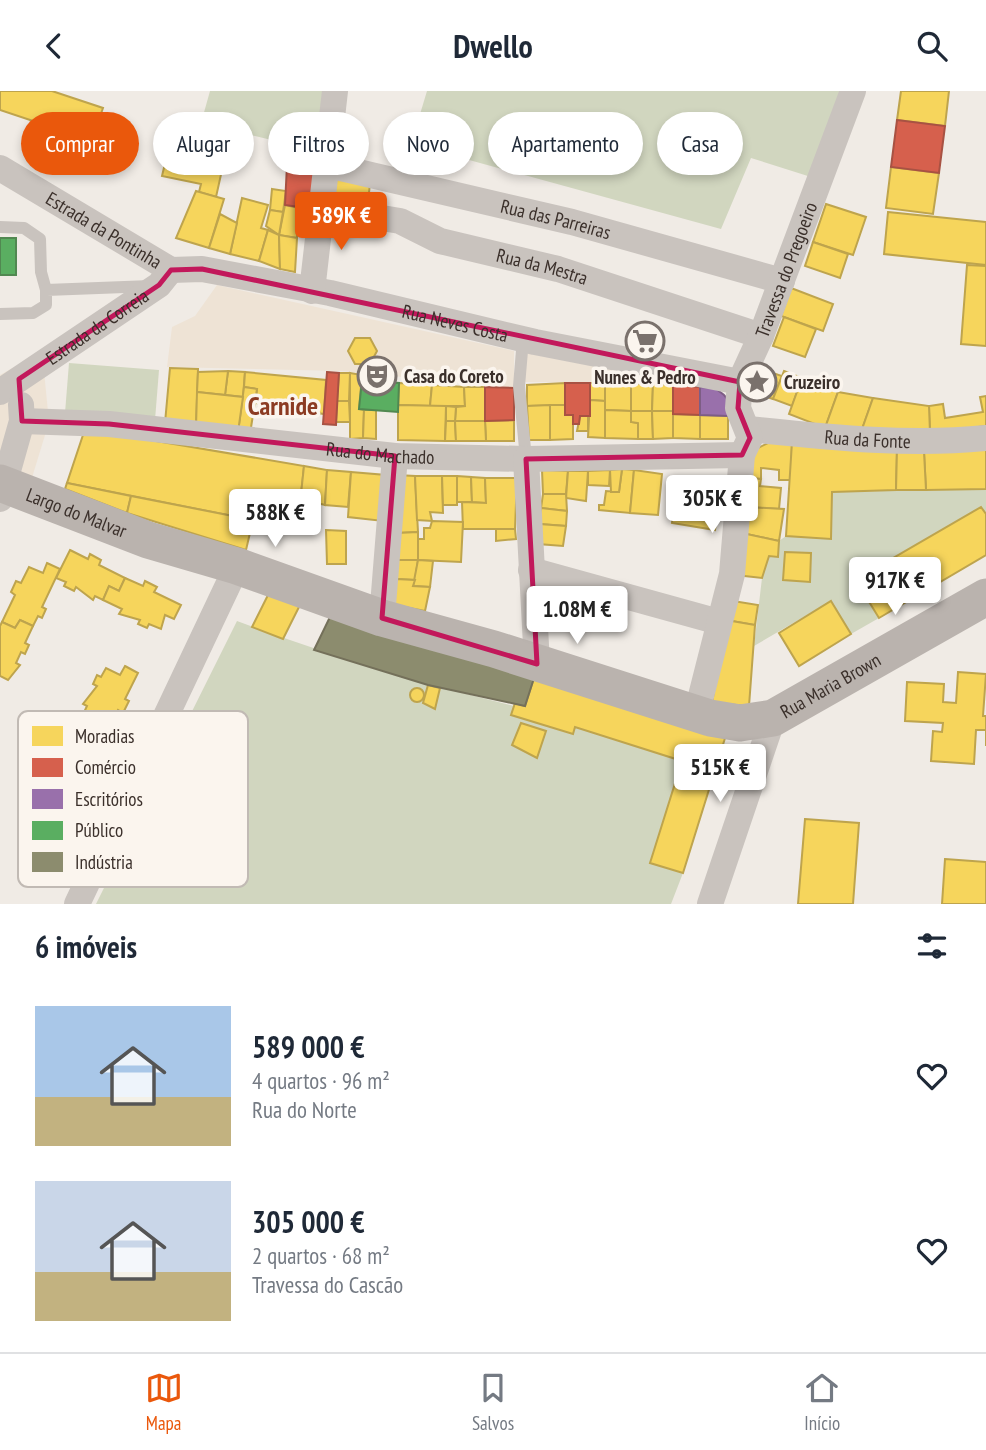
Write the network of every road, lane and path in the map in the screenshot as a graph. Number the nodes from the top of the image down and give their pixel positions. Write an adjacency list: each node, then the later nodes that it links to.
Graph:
1 (853, 91): 10 (street, Travessa do Pregoeiro)
2 (0, 168): 9 (street, Estrada da Pontinha)
3 (369, 174): 5 (street, Rua das Parreiras)
4 (327, 175): 6 (street)
5 (410, 184): 7 (street); 10 (street, Rua das Parreiras)
6 (322, 208): 7 (street, Rua da Mestra); 12 (street)
7 (400, 221): 14 (street, Rua da Mestra)
8 (0, 227): 11 (lane)
9 (165, 277): 11 (lane); 12 (street, Rua Neves Costa); 16 (street, Estrada da Correia)
10 (782, 281): 14 (street, Travessa do Pregoeiro)
11 (46, 291): 13 (lane)
12 (313, 291): 15 (street, Rua Neves Costa)
13 (0, 314)
14 (761, 335): 18 (street, Travessa do Pregoeiro)
15 (523, 339): 18 (street, Rua Neves Costa); 21 (lane)
16 (10, 385): 17 (street, Estrada da Correia)
17 (22, 421): 20 (street, Rua do Machado); 22 (street, Estrada da Correia)
18 (744, 422): 19 (street, Rua da Fonte); 21 (street, Rua do Machado); 27 (street, Travessa do Pregoeiro)
19 (986, 438)
20 (395, 456): 21 (street, Rua do Machado); 26 (street)
21 (526, 459): 24 (street)
22 (2, 494): 23 (main road, Largo do Malvar)
23 (237, 566): 26 (main road, Largo do Malvar); 30 (street)
24 (531, 570): 27 (street); 28 (street)
25 (986, 597): 31 (main road, Rua Maria Brown)
26 (382, 618): 28 (main road, Largo do Malvar)
27 (719, 622): 29 (street, Travessa do Pregoeiro)
28 (537, 664): 31 (main road, Largo do Malvar)
29 (701, 696)
30 (168, 711)
31 (773, 718): 34 (street, Rua Maria Brown)
32 (84, 887): 33 (street)
33 (76, 904)
34 (710, 904)

